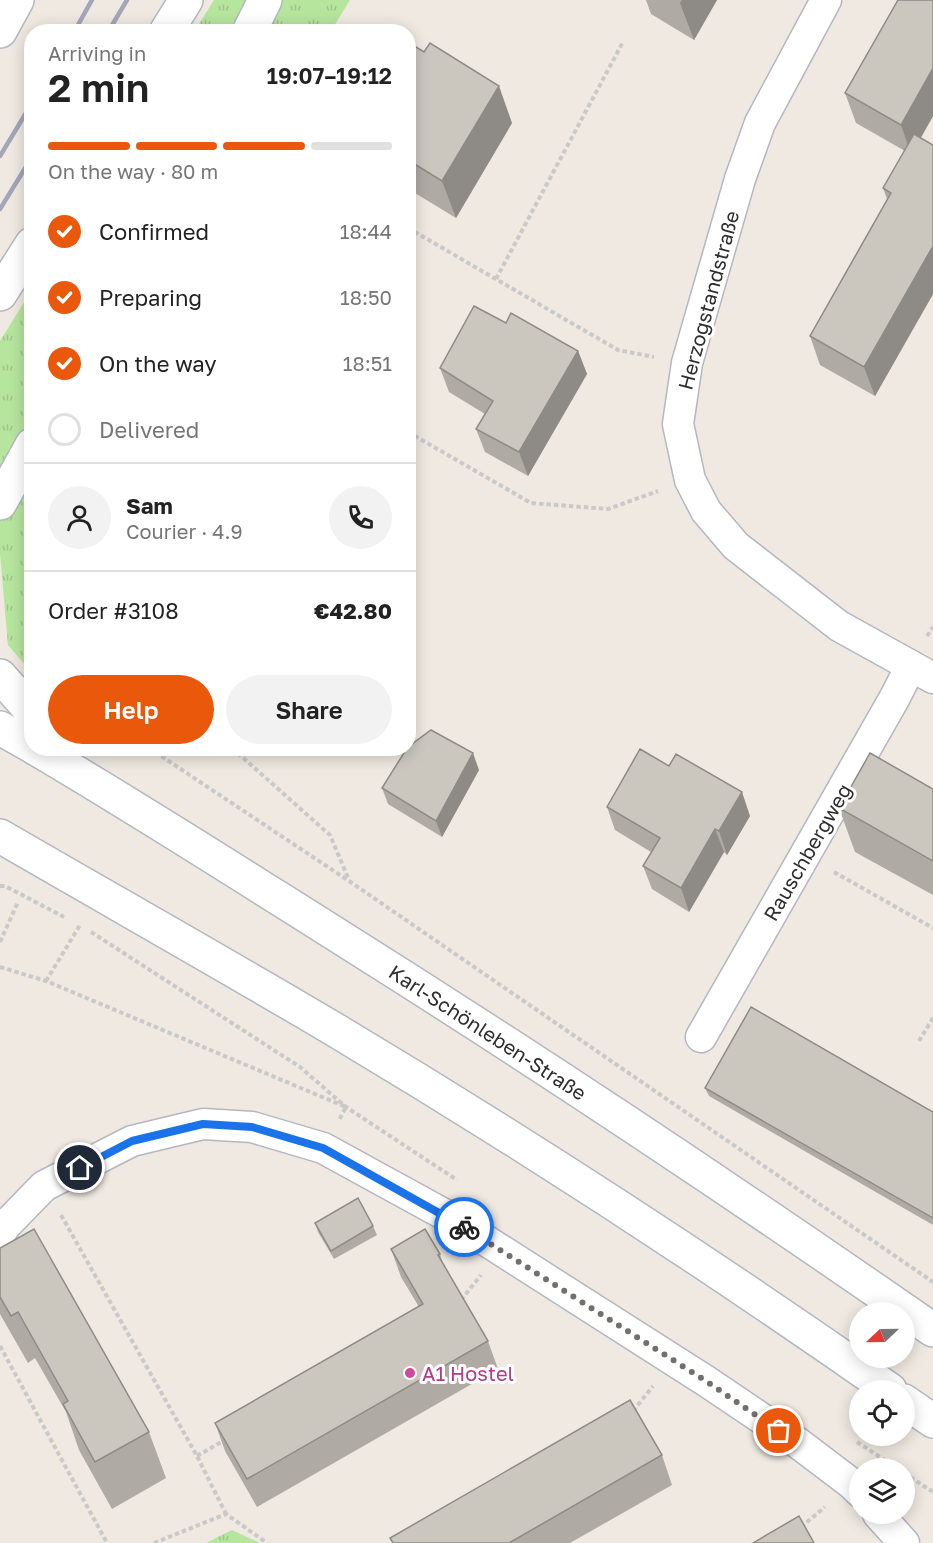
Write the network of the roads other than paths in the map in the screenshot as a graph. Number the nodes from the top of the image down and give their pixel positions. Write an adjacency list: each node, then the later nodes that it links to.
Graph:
1 (17, 0): 7 (main road)
2 (186, 0): 5 (main road)
3 (265, 0): 6 (main road)
4 (826, 0): 12 (street, Herzogstandstraße)
5 (171, 24)
6 (253, 24)
7 (0, 31)
8 (24, 256): 9 (main road)
9 (0, 294)
10 (24, 460): 11 (main road)
11 (0, 503)
12 (922, 672): 23 (street, Rauschbergweg)
13 (0, 676): 14 (main road)
14 (24, 704)
15 (0, 728): 16 (main road, Karl-Schönleben-Straße)
16 (24, 742)
17 (48, 756): 19 (main road, Karl-Schönleben-Straße)
18 (77, 756): 19 (main road)
19 (121, 800): 25 (main road, Karl-Schönleben-Straße)
20 (0, 836): 22 (main road)
21 (0, 851): 22 (main road)
22 (33, 855): 26 (main road)
23 (701, 1037)
24 (0, 1234): 29 (street)
25 (933, 1330)
26 (876, 1380)
27 (915, 1409): 28 (main road)
28 (933, 1421)
29 (849, 1483)
30 (887, 1524): 31 (street)
31 (904, 1543)

